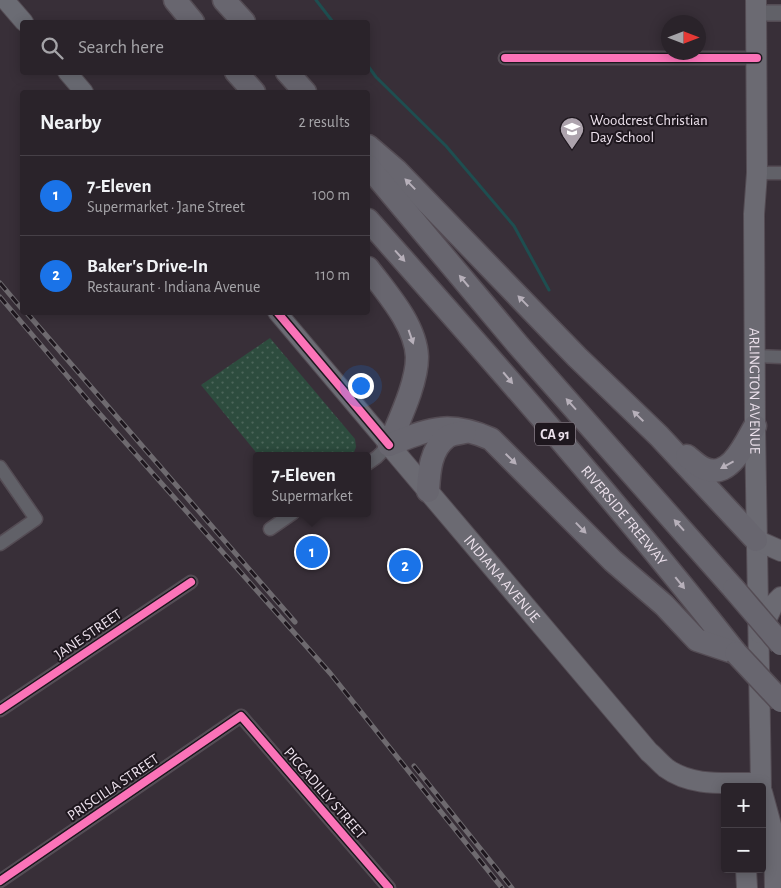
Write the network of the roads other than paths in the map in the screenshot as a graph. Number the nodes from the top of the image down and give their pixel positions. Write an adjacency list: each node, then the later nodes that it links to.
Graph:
1 (5, 0): 6 (main road)
2 (175, 0): 7 (highway)
3 (224, 0): 8 (highway)
4 (756, 6): 5 (street); 10 (main road, ARLINGTON AVENUE)
5 (781, 13)
6 (22, 20)
7 (191, 20)
8 (242, 20)
9 (504, 58): 10 (street)
10 (756, 58): 21 (main road, ARLINGTON AVENUE)
11 (70, 75): 15 (main road)
12 (228, 75): 16 (highway)
13 (239, 75): 17 (highway)
14 (290, 75): 18 (highway)
15 (82, 90)
16 (236, 90)
17 (252, 90)
18 (303, 90)
19 (370, 148): 30 (highway, one-way to 19)
20 (370, 168): 43 (highway, CA 91, one-way to 20, bridge)
21 (757, 173): 22 (street); 26 (main road, ARLINGTON AVENUE)
22 (781, 173)
23 (370, 222): 44 (highway, RIVERSIDE FREEWAY / CA 91, one-way to 44)
24 (370, 271): 31 (highway, one-way to 31)
25 (280, 315): 31 (main road, INDIANA AVENUE)
26 (754, 356): 27 (street); 28 (main road, ARLINGTON AVENUE)
27 (781, 357)
28 (755, 426): 30 (highway, one-way to 30); 37 (main road, ARLINGTON AVENUE)
29 (472, 431): 31 (highway); 34 (highway); 44 (highway, one-way to 44)
30 (659, 436): 37 (highway)
31 (389, 445): 32 (street); 34 (main road, INDIANA AVENUE)
32 (371, 461)
33 (0, 467): 38 (street)
34 (428, 491): 49 (main road, INDIANA AVENUE)
35 (287, 517): 36 (street)
36 (270, 529)
37 (756, 540): 39 (main road); 42 (main road, ARLINGTON AVENUE)
38 (0, 544)
39 (781, 551)
40 (191, 582): 46 (street, JANE STREET)
41 (781, 597): 42 (main road)
42 (758, 637): 48 (main road, ARLINGTON AVENUE)
43 (781, 644)
44 (736, 653): 45 (highway, RIVERSIDE FREEWAY / CA 91, bridge)
45 (781, 701)
46 (0, 710)
47 (241, 716): 52 (street, PRISCILLA STREET); 53 (street, PICCADILLY STREET)
48 (761, 783)
49 (721, 784)
50 (766, 806): 55 (main road, ARLINGTON AVENUE)
51 (746, 873): 54 (main road)
52 (0, 881)
53 (389, 888)
54 (747, 888)
55 (775, 888)

